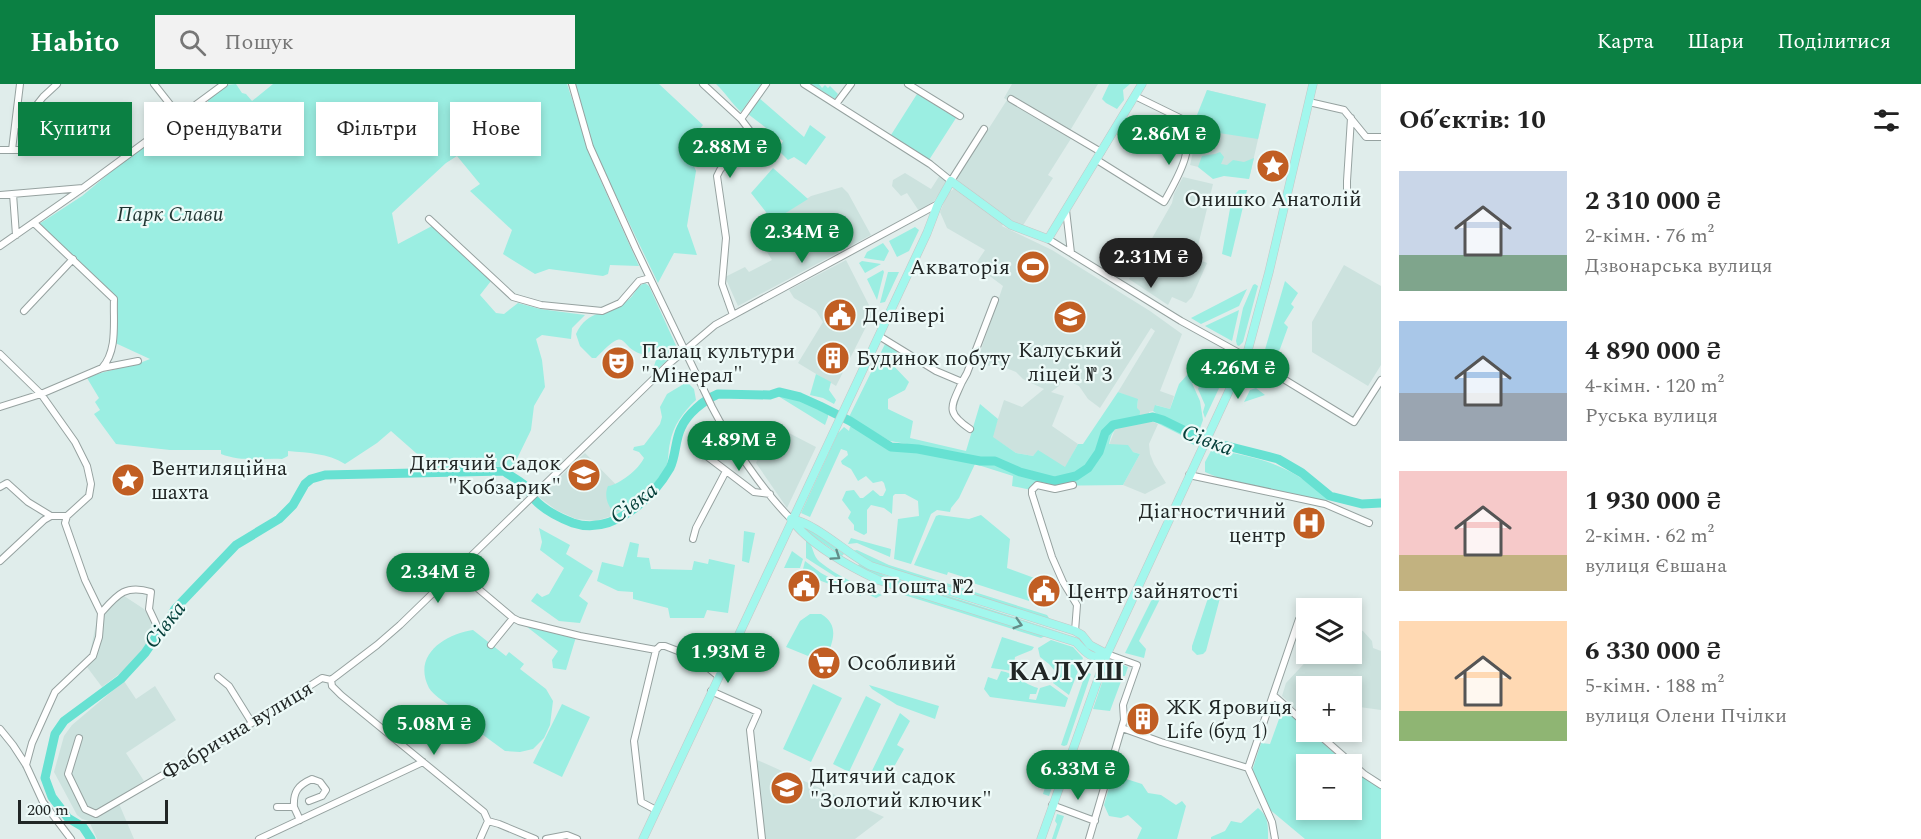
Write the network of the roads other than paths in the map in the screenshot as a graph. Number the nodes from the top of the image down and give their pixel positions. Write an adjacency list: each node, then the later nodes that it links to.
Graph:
1 (21, 84): 22 (street)
2 (57, 84): 15 (street)
3 (154, 84): 16 (street)
4 (224, 84): 17 (street)
5 (572, 84): 46 (street)
6 (703, 84): 23 (street)
7 (766, 84): 23 (street)
8 (804, 84): 19 (street)
9 (851, 84): 19 (street)
10 (908, 84): 20 (street)
11 (1142, 84): 13 (main road)
12 (1312, 84): 18 (main road)
13 (1135, 96): 30 (main road); 31 (street)
14 (1011, 99): 30 (street)
15 (39, 102)
16 (168, 102)
17 (200, 102)
18 (1309, 102): 21 (street); 53 (main road)
19 (836, 104): 32 (street)
20 (960, 116)
21 (1351, 118): 25 (street); 36 (street)
22 (17, 119): 28 (street)
23 (741, 119): 49 (street)
24 (984, 129): 32 (street)
25 (1381, 137)
26 (144, 143): 33 (street)
27 (0, 150): 28 (street)
28 (12, 150): 29 (street)
29 (18, 150)
30 (1101, 152): 31 (main road)
31 (1096, 160): 38 (main road)
32 (951, 181): 37 (main road); 42 (main road)
33 (83, 188): 34 (street); 40 (street)
34 (13, 194): 35 (street); 41 (street)
35 (0, 195)
36 (1352, 203)
37 (938, 204): 49 (street, Фабрична вулиця); 50 (main road)
38 (1066, 210): 42 (main road); 44 (street)
39 (429, 219): 46 (street)
40 (34, 223): 41 (street); 45 (street)
41 (15, 236): 43 (street)
42 (1048, 239): 44 (street)
43 (0, 246)
44 (1071, 253): 53 (street)
45 (73, 260): 48 (street); 55 (street)
46 (650, 278): 51 (street)
47 (995, 300): 57 (street)
48 (24, 312)
49 (733, 315): 51 (street, Фабрична вулиця)
50 (879, 336): 57 (street); 69 (main road)
51 (685, 350): 66 (street); 73 (street, Фабрична вулиця)
52 (0, 354): 58 (street)
53 (1245, 356): 56 (street); 63 (main road)
54 (138, 361): 55 (street)
55 (102, 368): 58 (street)
56 (1381, 380)
57 (962, 381): 60 (street)
58 (41, 394): 59 (street); 68 (street)
59 (0, 407)
60 (970, 429)
61 (700, 451): 62 (street)
62 (726, 471): 66 (street); 71 (street)
63 (1189, 475): 70 (street); 79 (main road)
64 (1073, 485): 78 (street)
65 (0, 487): 67 (street)
66 (770, 494): 69 (street)
67 (51, 516): 68 (street); 72 (street)
68 (67, 516): 74 (street)
69 (791, 519): 78 (main road); 84 (main road, one-way to 84); 86 (main road)
70 (1369, 524)
71 (693, 539)
72 (0, 561)
73 (456, 570): 75 (street); 88 (street, Фабрична вулиця)
74 (101, 613): 76 (street); 98 (street)
75 (513, 618): 80 (street); 82 (street)
76 (157, 626)
77 (1296, 628): 90 (street)
78 (1075, 631): 81 (main road)
79 (1113, 640): 81 (main road); 83 (main road)
80 (491, 645)
81 (1098, 649): 83 (main road)
82 (656, 650): 86 (street); 107 (street)
83 (1107, 654): 84 (main road); 85 (main road); 93 (street)
84 (1094, 657): 85 (main road)
85 (1100, 671): 103 (main road)
86 (718, 676): 89 (main road)
87 (218, 677): 92 (street)
88 (331, 680): 92 (street, Фабрична вулиця); 97 (street)
89 (711, 691): 107 (main road); 118 (street)
90 (1274, 694): 91 (street); 99 (street)
91 (1296, 715)
92 (252, 723): 95 (street, Фабрична вулиця)
93 (1122, 728): 99 (street); 110 (street)
94 (0, 729): 98 (street)
95 (79, 738)
96 (1327, 742): 100 (street)
97 (423, 762): 108 (street); 109 (street)
98 (26, 765): 111 (street)
99 (1248, 768): 121 (street)
100 (1381, 785)
101 (293, 796): 102 (street); 105 (street); 106 (street)
102 (309, 801)
103 (1052, 805): 110 (street); 119 (main road)
104 (277, 807): 105 (street)
105 (285, 807): 106 (street)
106 (294, 807): 108 (street)
107 (656, 810): 117 (main road)
108 (300, 820): 112 (street)
109 (488, 821): 113 (street); 114 (street)
110 (1095, 821): 120 (street)
111 (71, 839)
112 (259, 839)
113 (480, 839)
114 (535, 839)
115 (546, 839): 116 (street)
116 (577, 839)
117 (642, 839)
118 (762, 839)
119 (1041, 839)
120 (1089, 839)
121 (1275, 839)

